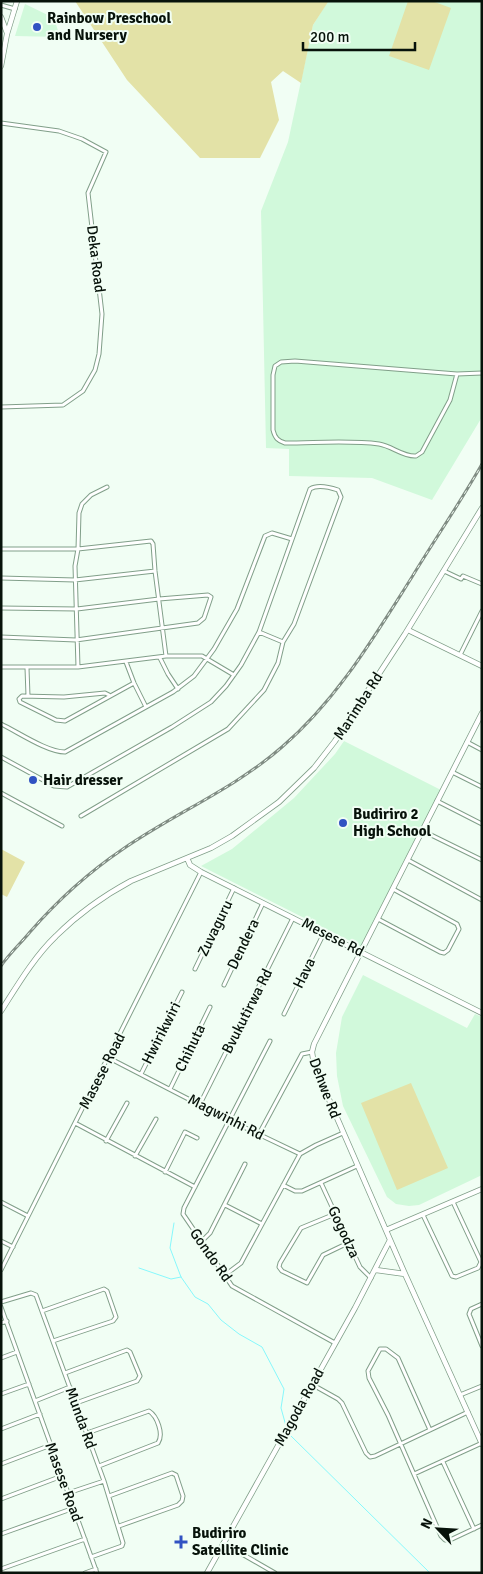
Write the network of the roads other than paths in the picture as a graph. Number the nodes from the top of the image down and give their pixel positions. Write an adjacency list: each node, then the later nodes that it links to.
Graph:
1 (17, 1): 3 (street)
2 (1, 5): 3 (street)
3 (15, 10): 5 (street)
4 (1, 17): 5 (street)
5 (7, 34): 6 (street)
6 (1, 66)
7 (1, 123): 10 (street, Deka Road)
8 (482, 373): 9 (street)
9 (457, 374): 9 (street)
10 (1, 407)
11 (107, 487): 15 (street)
12 (482, 508): 16 (street, Marimba Rd)
13 (292, 539): 28 (street); 31 (street); 35 (street)
14 (1, 549): 15 (street)
15 (78, 549): 17 (street); 19 (street)
16 (444, 570): 20 (street); 27 (street, Marimba Rd)
17 (155, 571): 19 (street); 21 (street)
18 (1, 578): 19 (street)
19 (75, 580): 23 (street)
20 (482, 584)
21 (159, 599): 23 (street); 26 (street); 26 (street)
22 (1, 608): 23 (street)
23 (77, 609): 30 (street)
24 (482, 611): 25 (street)
25 (480, 617): 32 (street)
26 (162, 628): 30 (street); 33 (street)
27 (408, 630): 32 (street); 60 (street, Marimba Rd)
28 (259, 632): 31 (street); 41 (street)
29 (1, 637): 30 (street)
30 (76, 640): 39 (street)
31 (283, 642): 56 (street)
32 (460, 655): 37 (street)
33 (166, 656): 34 (street); 35 (street)
34 (160, 658): 36 (street); 43 (street)
35 (208, 660): 41 (street); 43 (street)
36 (126, 662): 39 (street); 42 (street)
37 (482, 666)
38 (1, 667): 40 (street)
39 (78, 667): 40 (street)
40 (27, 668): 45 (street)
41 (234, 675): 51 (street)
42 (134, 683): 44 (street); 46 (street)
43 (178, 689): 46 (street)
44 (109, 695): 45 (street); 45 (street)
45 (28, 696)
46 (146, 708): 48 (street)
47 (482, 713): 49 (street, Dehwe Rd)
48 (1, 724)
49 (467, 742): 50 (street); 52 (street, Dehwe Rd)
50 (482, 750)
51 (1, 757)
52 (452, 772): 53 (street); 55 (street, Dehwe Rd)
53 (482, 787)
54 (1, 793): 58 (street)
55 (437, 801): 57 (street); 59 (street, Dehwe Rd)
56 (81, 816)
57 (482, 824)
58 (62, 826)
59 (422, 831): 61 (street, Dehwe Rd); 62 (street)
60 (188, 858): 63 (street, Mesese Rd); 76 (street, Marimba Rd)
61 (408, 860): 65 (street, Dehwe Rd); 66 (street)
62 (482, 860)
63 (202, 872): 64 (street, Mesese Rd); 81 (street, Masese Road)
64 (234, 888): 67 (street, Mesese Rd); 72 (street, Zuvaguru)
65 (393, 889): 69 (street, Dehwe Rd); 69 (street)
66 (482, 900)
67 (263, 902): 68 (street, Mesese Rd); 73 (street, Dendera)
68 (293, 918): 70 (street, Mesese Rd); 85 (street, Bvukutirwa Rd)
69 (378, 919): 71 (street, Dehwe Rd)
70 (324, 933): 71 (street, Mesese Rd); 78 (street, Hava)
71 (361, 952): 77 (street, Mesese Rd); 80 (street, Dehwe Rd)
72 (195, 969)
73 (224, 984)
74 (182, 992): 82 (street, Hwirikwiri)
75 (210, 1007): 83 (street, Chihuta)
76 (1, 1011)
77 (482, 1013)
78 (284, 1014)
79 (270, 1040): 87 (street, Gondo Rd)
80 (312, 1052): 89 (street, Dehwe Rd); 90 (street)
81 (109, 1058): 82 (street, Magwinhi Rd); 88 (street, Masese Road)
82 (141, 1074): 83 (street, Magwinhi Rd)
83 (170, 1089): 85 (street, Magwinhi Rd)
84 (127, 1103): 92 (street)
85 (200, 1104): 87 (street, Magwinhi Rd)
86 (156, 1119): 94 (street)
87 (229, 1120): 90 (street, Magwinhi Rd); 100 (street, Gondo Rd)
88 (75, 1123): 92 (street); 107 (street, Masese Road)
89 (343, 1133): 93 (street); 96 (street, Dehwe Rd)
90 (259, 1134): 93 (street, Magwinhi Rd)
91 (198, 1138): 97 (street)
92 (106, 1141): 94 (street)
93 (300, 1154): 99 (street)
94 (135, 1156): 97 (street)
95 (245, 1164): 104 (street)
96 (357, 1166): 98 (street); 109 (street, Dehwe Rd)
97 (165, 1172): 100 (street)
98 (321, 1183): 99 (street); 105 (street, Gogodza)
99 (283, 1185): 108 (street)
100 (194, 1187): 112 (street, Gondo Rd)
101 (482, 1189): 103 (street)
102 (1, 1202): 107 (street)
103 (453, 1202): 106 (street); 106 (street)
104 (224, 1205): 108 (street); 112 (street)
105 (335, 1214): 113 (street, Gogodza); 113 (street)
106 (423, 1215): 109 (street)
107 (28, 1216): 114 (street, Masese Road)
108 (262, 1224): 118 (street)
109 (386, 1230): 110 (street, Dehwe Rd)
110 (390, 1240): 116 (street, Magoda Road); 117 (street, Dehwe Rd)
111 (1, 1241): 114 (street)
112 (201, 1242): 118 (street, Gondo Rd)
113 (348, 1242): 119 (street, Gogodza)
114 (13, 1248): 115 (street, Masese Road)
115 (1, 1270)
116 (376, 1270): 117 (street); 119 (street, Magoda Road)
117 (405, 1274): 137 (street, Dehwe Rd)
118 (226, 1275): 127 (street, Gondo Rd)
119 (371, 1278): 127 (street, Magoda Road)
120 (1, 1302): 123 (street, Munda Rd)
121 (482, 1304): 128 (street)
122 (1, 1307): 124 (street, Masese Road)
123 (42, 1311): 126 (street, Munda Rd); 126 (street)
124 (6, 1321): 125 (street); 129 (street, Masese Road)
125 (1, 1324)
126 (53, 1341): 131 (street, Munda Rd)
127 (334, 1343): 133 (street, Magoda Road)
128 (482, 1346)
129 (17, 1352): 130 (street); 132 (street, Masese Road)
130 (1, 1358)
131 (65, 1373): 135 (street, Munda Rd); 139 (street)
132 (29, 1384): 136 (street); 138 (street, Masese Road)
133 (313, 1384): 145 (street); 163 (street, Magoda Road)
134 (482, 1386): 137 (street)
135 (70, 1387): 138 (street); 139 (street, Munda Rd)
136 (1, 1394)
137 (460, 1395): 140 (street, Dehwe Rd)
138 (35, 1401): 141 (street, Masese Road)
139 (76, 1403): 144 (street, Munda Rd)
140 (468, 1412): 143 (street); 146 (street, Dehwe Rd)
141 (40, 1414): 142 (street); 147 (street, Masese Road)
142 (1, 1429)
143 (430, 1430): 145 (street); 145 (street)
144 (87, 1434): 150 (street, Munda Rd); 150 (street)
145 (400, 1444): 151 (street)
146 (482, 1444): 148 (street)
147 (51, 1445): 149 (street); 152 (street, Masese Road)
148 (443, 1462): 151 (street); 160 (street)
149 (1, 1464)
150 (99, 1466): 153 (street, Munda Rd)
151 (414, 1474): 160 (street)
152 (62, 1476): 154 (street, Masese Road); 156 (street)
153 (104, 1481): 154 (street); 155 (street, Munda Rd)
154 (68, 1492): 157 (street, Masese Road)
155 (109, 1496): 159 (street, Munda Rd); 159 (street)
156 (1, 1499)
157 (74, 1508): 161 (street); 162 (street, Masese Road)
158 (482, 1525): 160 (street)
159 (119, 1526): 164 (street, Munda Rd)
160 (474, 1528)
161 (1, 1534)
162 (85, 1538): 164 (street, Masese Road); 165 (street)
163 (223, 1543): 168 (street, Magoda Road); 169 (street)
164 (91, 1557): 166 (street, Masese Road)
165 (1, 1568)
166 (96, 1571): 167 (street)
167 (85, 1573)
168 (207, 1573)
169 (275, 1573)

